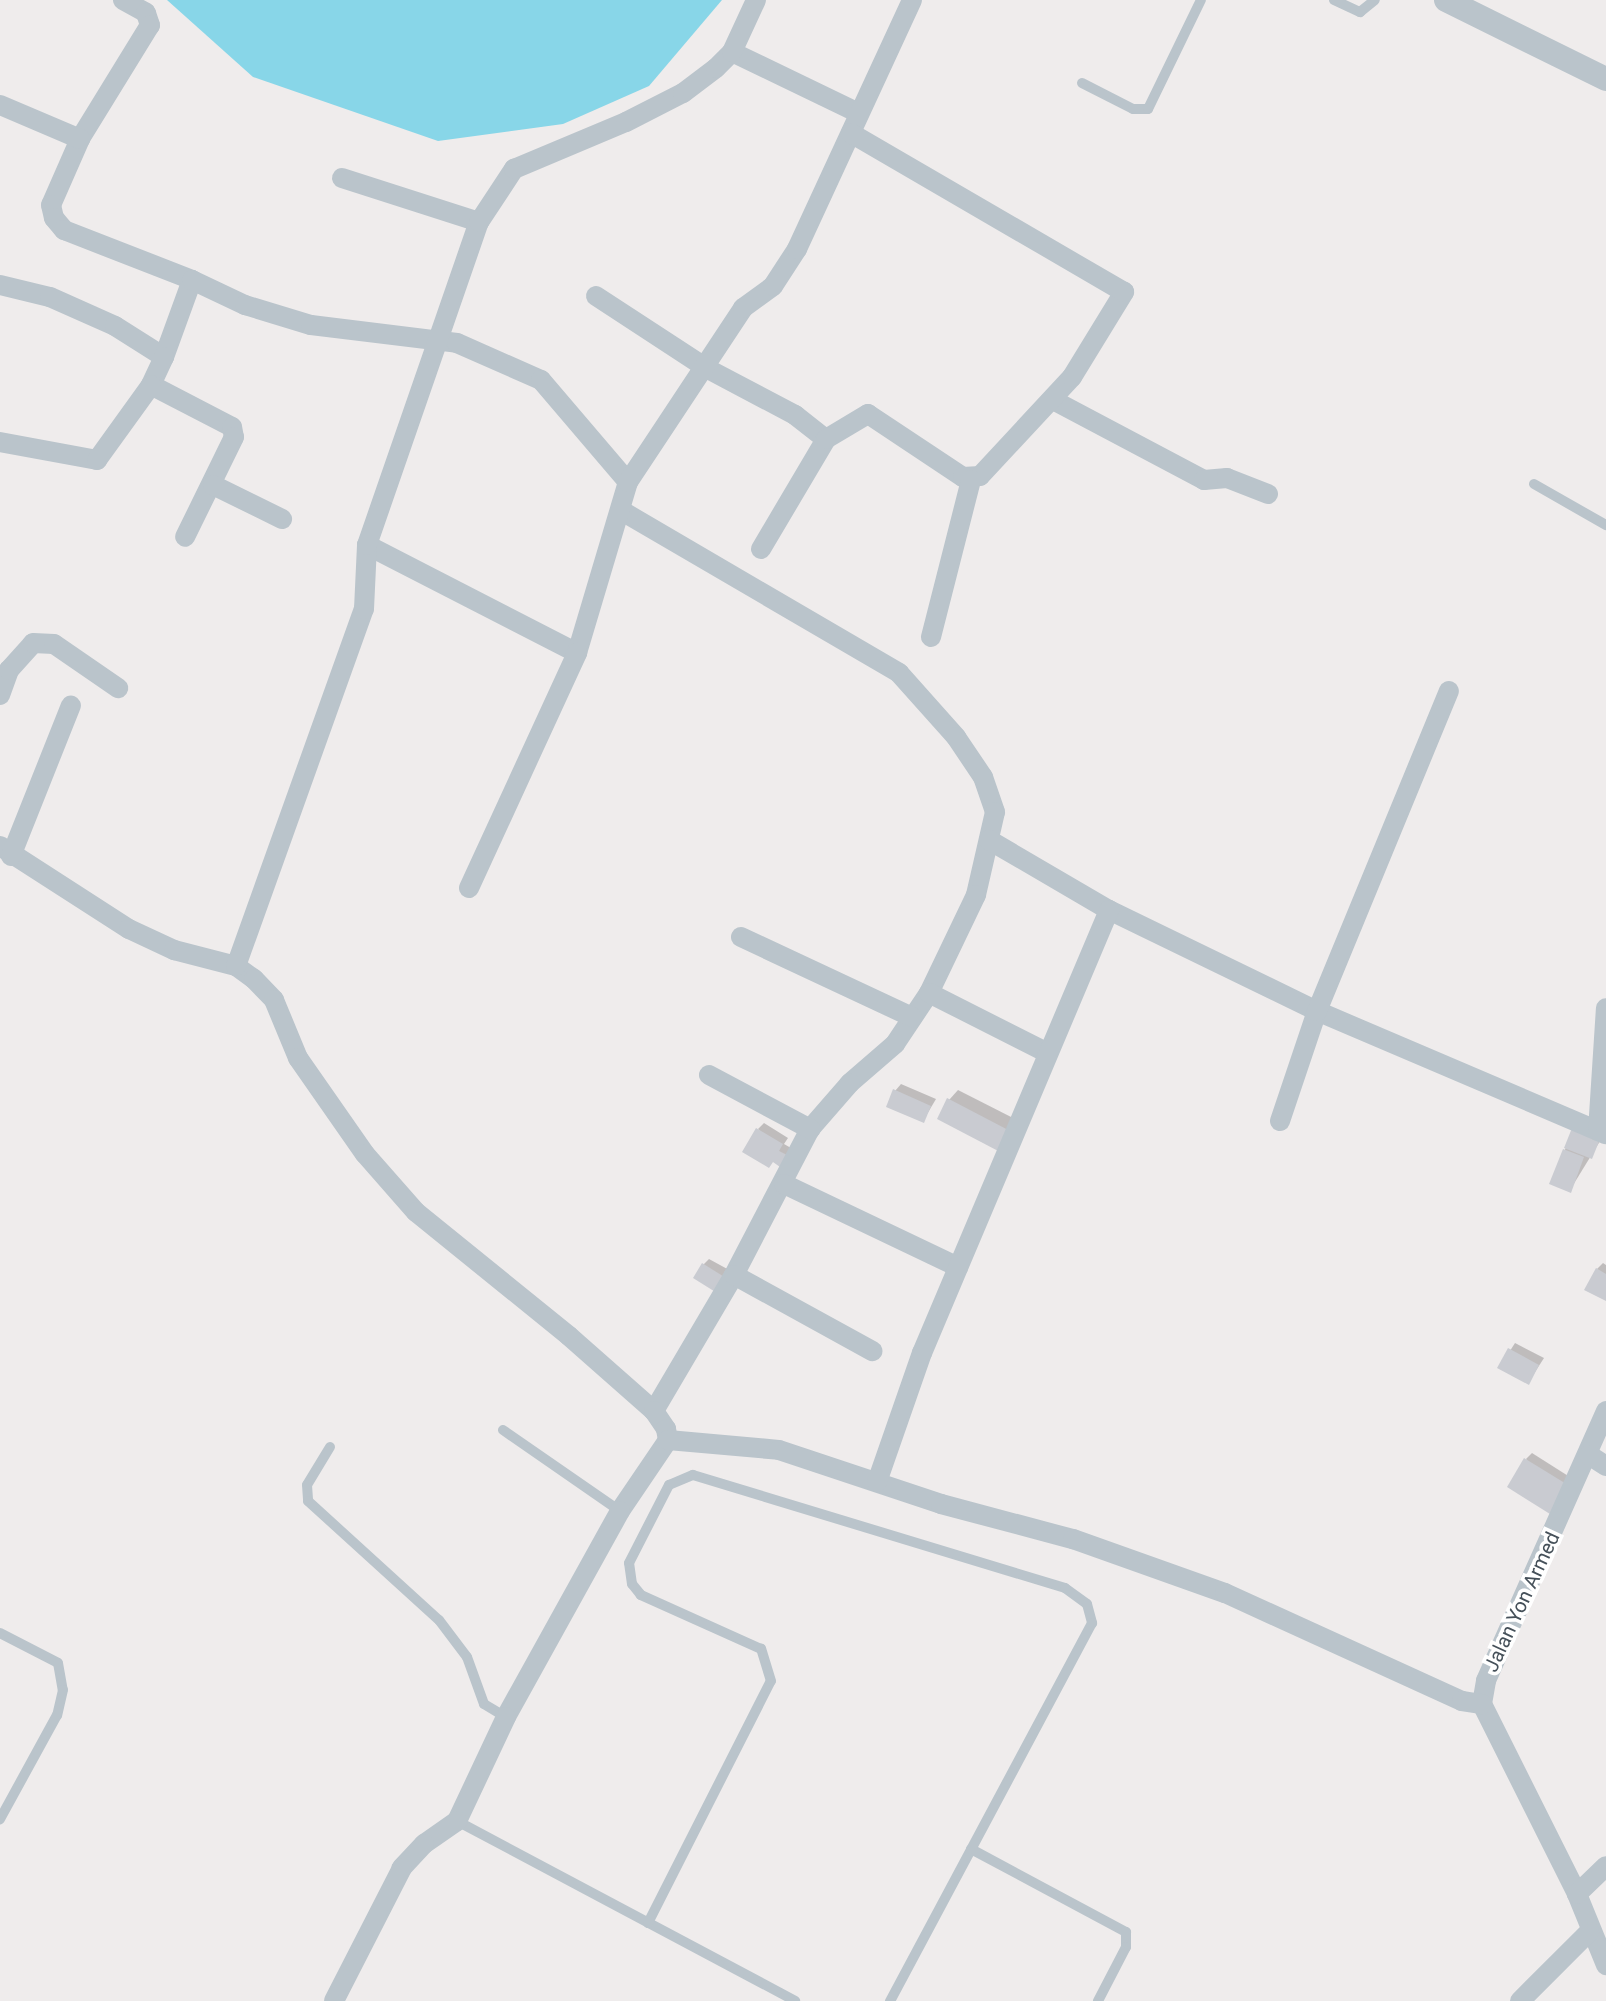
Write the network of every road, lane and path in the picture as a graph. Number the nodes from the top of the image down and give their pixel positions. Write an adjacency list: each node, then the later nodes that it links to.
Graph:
1 (123, 0): 14 (street)
2 (756, 0): 8 (street)
3 (912, 0): 12 (street)
4 (1201, 0): 10 (lane)
5 (1334, 0): 6 (lane)
6 (1375, 0)
7 (1446, 0): 9 (street)
8 (732, 52): 12 (street); 16 (street)
9 (1606, 79)
10 (1082, 83)
11 (0, 105): 14 (street)
12 (859, 113): 13 (street)
13 (851, 133): 22 (street); 24 (street)
14 (80, 139): 17 (street)
15 (342, 178): 16 (street)
16 (479, 222): 20 (street)
17 (192, 280): 20 (street); 21 (street)
18 (0, 285): 21 (street)
19 (596, 296): 22 (street)
20 (440, 339): 28 (street); 36 (street)
21 (164, 357): 23 (street)
22 (706, 368): 25 (street); 28 (street)
23 (151, 385): 26 (street); 30 (street)
24 (1053, 400): 27 (street); 31 (street)
25 (826, 439): 27 (street); 37 (street)
26 (0, 442)
27 (971, 480): 38 (street)
28 (628, 482): 32 (street)
29 (1534, 484): 34 (lane)
30 (213, 485): 33 (street); 35 (street)
31 (1268, 494)
32 (622, 511): 39 (street); 44 (street)
33 (282, 519)
34 (1606, 525)
35 (185, 537)
36 (367, 545): 39 (street); 49 (street)
37 (761, 549)
38 (931, 637)
39 (577, 653): 46 (street)
40 (118, 688): 42 (street)
41 (1449, 691): 52 (street)
42 (0, 695)
43 (71, 705): 45 (street)
44 (989, 840): 47 (street); 50 (street)
45 (6, 851): 49 (street)
46 (469, 888)
47 (1109, 910): 52 (street); 54 (street)
48 (741, 937): 53 (street)
49 (236, 966): 63 (street)
50 (929, 993): 53 (street); 54 (street)
51 (1606, 1008): 58 (street)
52 (1317, 1011): 56 (street); 58 (street)
53 (912, 1017): 57 (street)
54 (1048, 1053): 60 (street)
55 (709, 1075): 57 (street)
56 (1280, 1121)
57 (810, 1129): 59 (street)
58 (1602, 1133)
59 (784, 1184): 60 (street); 61 (street)
60 (958, 1267): 69 (street)
61 (734, 1275): 62 (street); 63 (street)
62 (872, 1351)
63 (654, 1411): 66 (street)
64 (1606, 1411): 68 (street, Jalan Yon Armed)
65 (503, 1430): 70 (lane)
66 (668, 1440): 69 (street); 70 (street)
67 (330, 1447): 73 (lane)
68 (1597, 1460): 72 (street, Jalan Yon Armed)
69 (877, 1482): 72 (street)
70 (620, 1511): 73 (street)
71 (0, 1633): 74 (lane)
72 (1482, 1704): 78 (street)
73 (506, 1717): 75 (street)
74 (0, 1819)
75 (457, 1821): 79 (lane); 82 (street)
76 (971, 1849): 79 (lane); 84 (lane); 85 (lane)
77 (1606, 1866): 78 (street)
78 (1577, 1894): 80 (street)
79 (648, 1923): 83 (lane)
80 (1589, 1932): 81 (street); 86 (street)
81 (1606, 1965)
82 (334, 2001)
83 (795, 2001)
84 (890, 2001)
85 (1098, 2001)
86 (1520, 2001)

